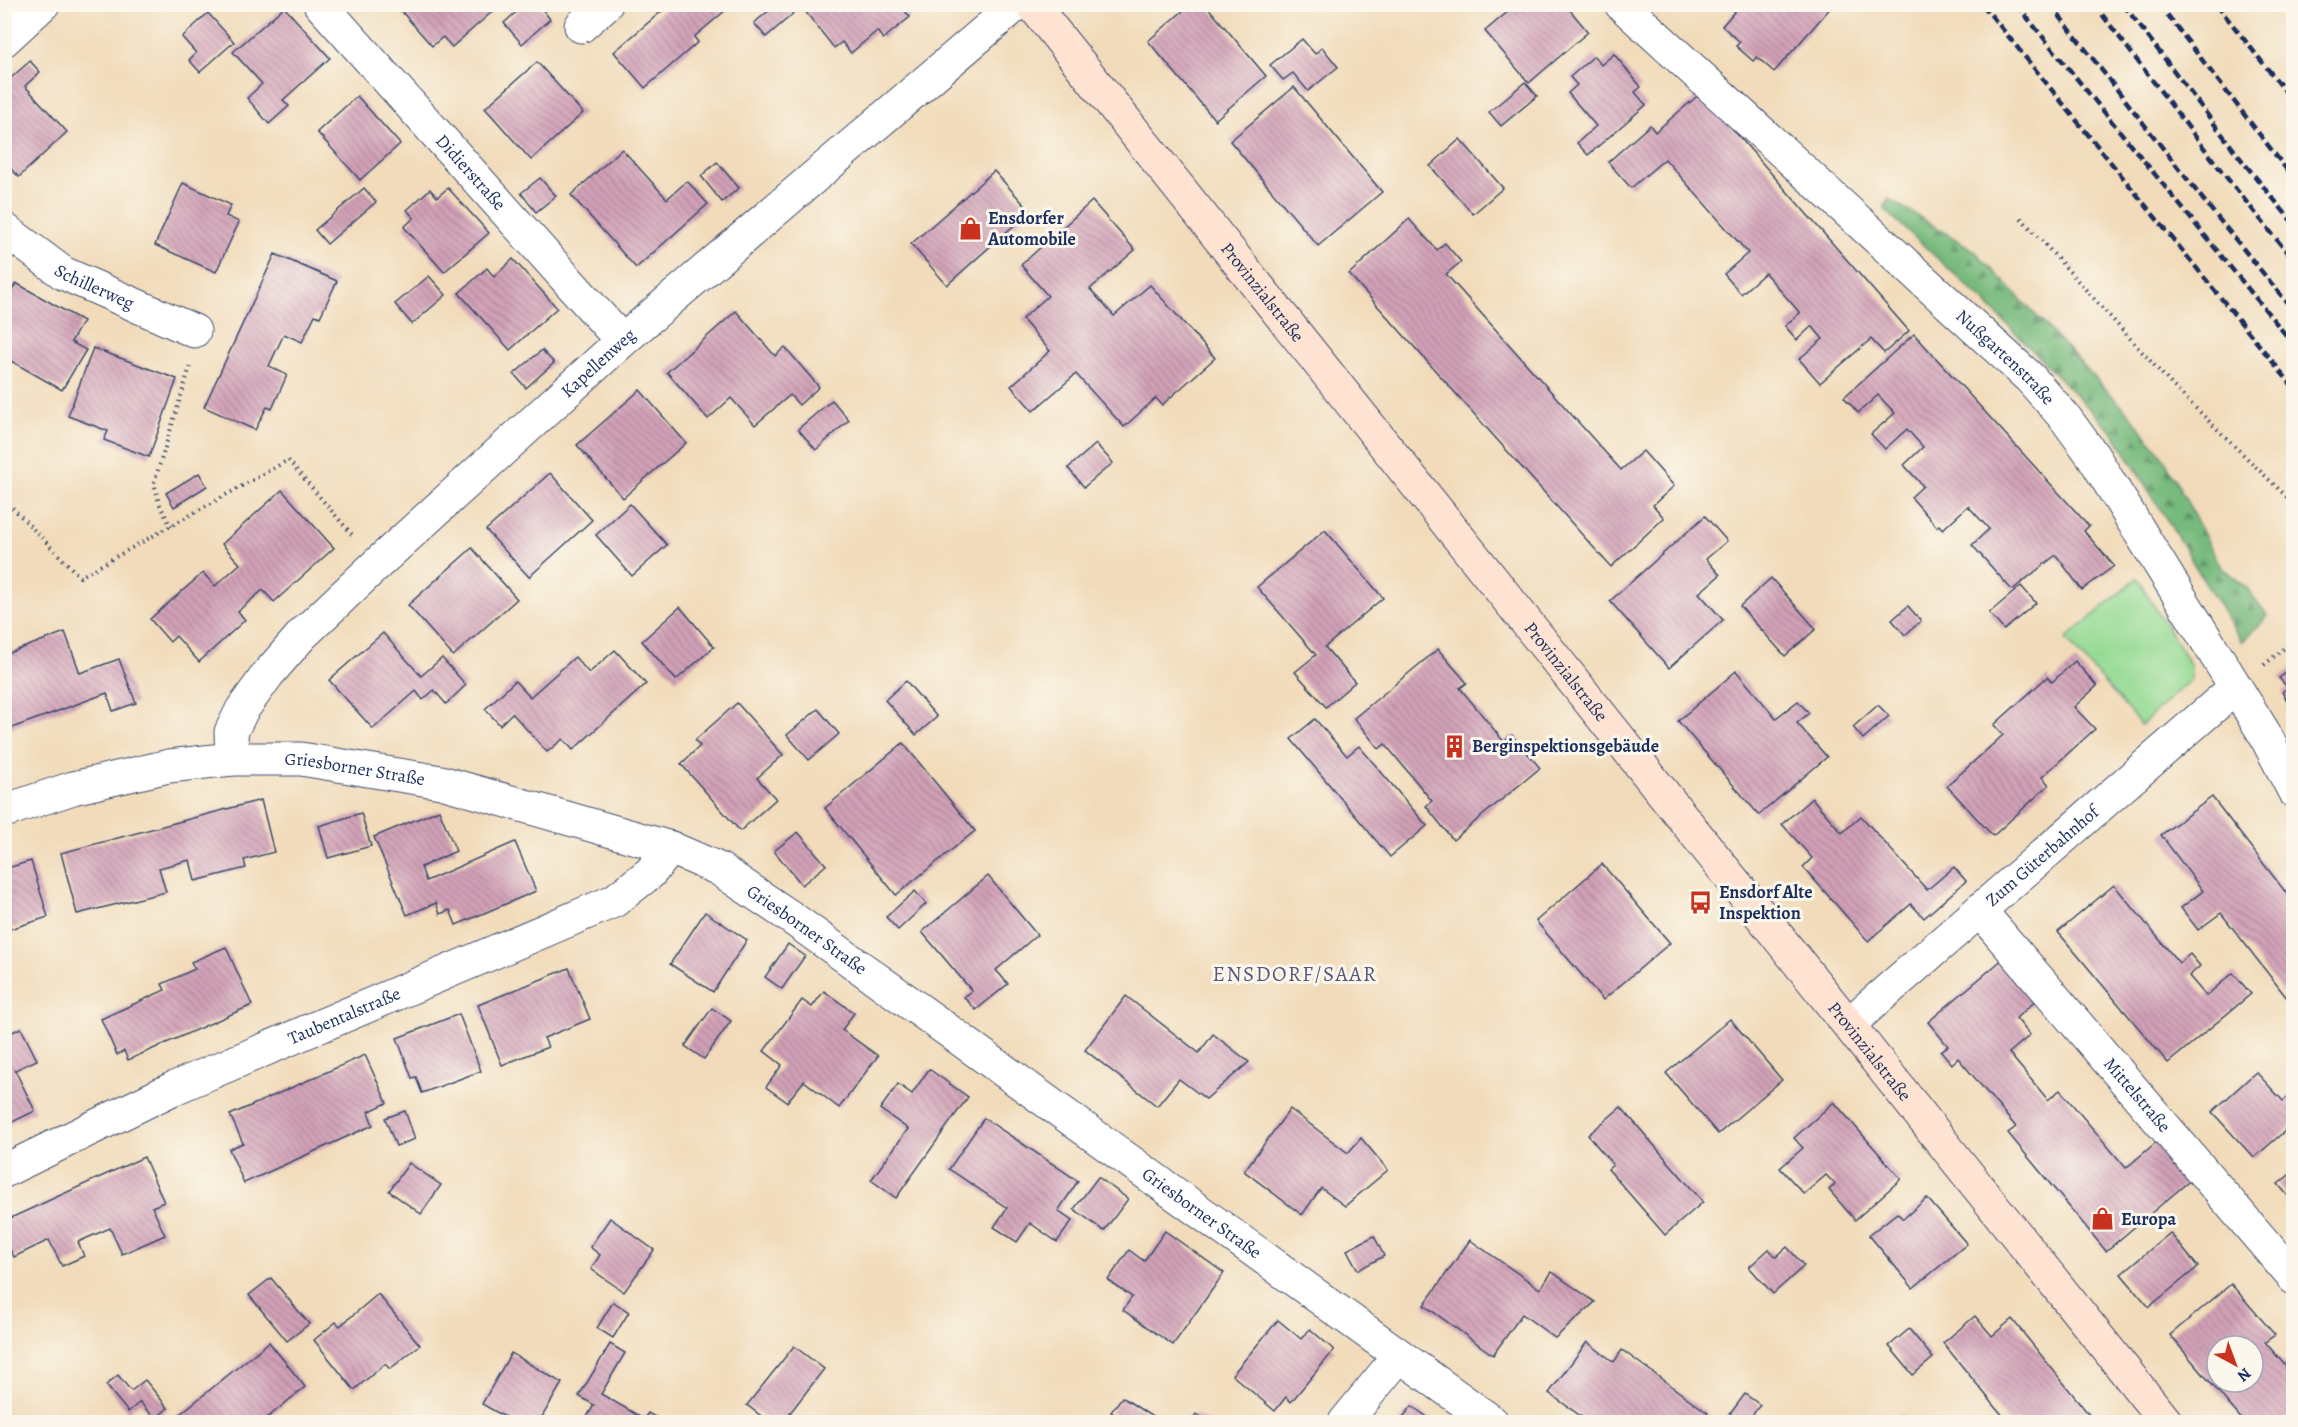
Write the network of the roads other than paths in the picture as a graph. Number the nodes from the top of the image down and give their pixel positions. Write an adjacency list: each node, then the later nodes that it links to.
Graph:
1 (43, 4): 8 (street)
2 (320, 4): 11 (street, Didierstraße)
3 (606, 4): 7 (street)
4 (1017, 4): 11 (street, Kapellenweg)
5 (1032, 4): 18 (main road, Provinzialstraße)
6 (1621, 4): 12 (street, Nußgartenstraße)
7 (581, 26)
8 (4, 40)
9 (4, 229): 10 (street, Schillerweg)
10 (194, 331)
11 (622, 341): 13 (street, Kapellenweg)
12 (2235, 688): 14 (street, Nußgartenstraße); 17 (street, Zum Güterbahnhof)
13 (232, 759): 15 (street, Griesborner Straße); 16 (street, Griesborner Straße)
14 (2294, 790)
15 (4, 811)
16 (671, 848): 19 (street, Taubentalstraße); 21 (street, Griesborner Straße)
17 (1980, 911): 18 (street, Zum Güterbahnhof); 20 (street, Mittelstraße)
18 (1849, 1024): 24 (main road, Provinzialstraße)
19 (4, 1172)
20 (2294, 1278)
21 (1399, 1356): 22 (street); 23 (street, Griesborner Straße)
22 (1345, 1422)
23 (1492, 1422)
24 (2166, 1422)

